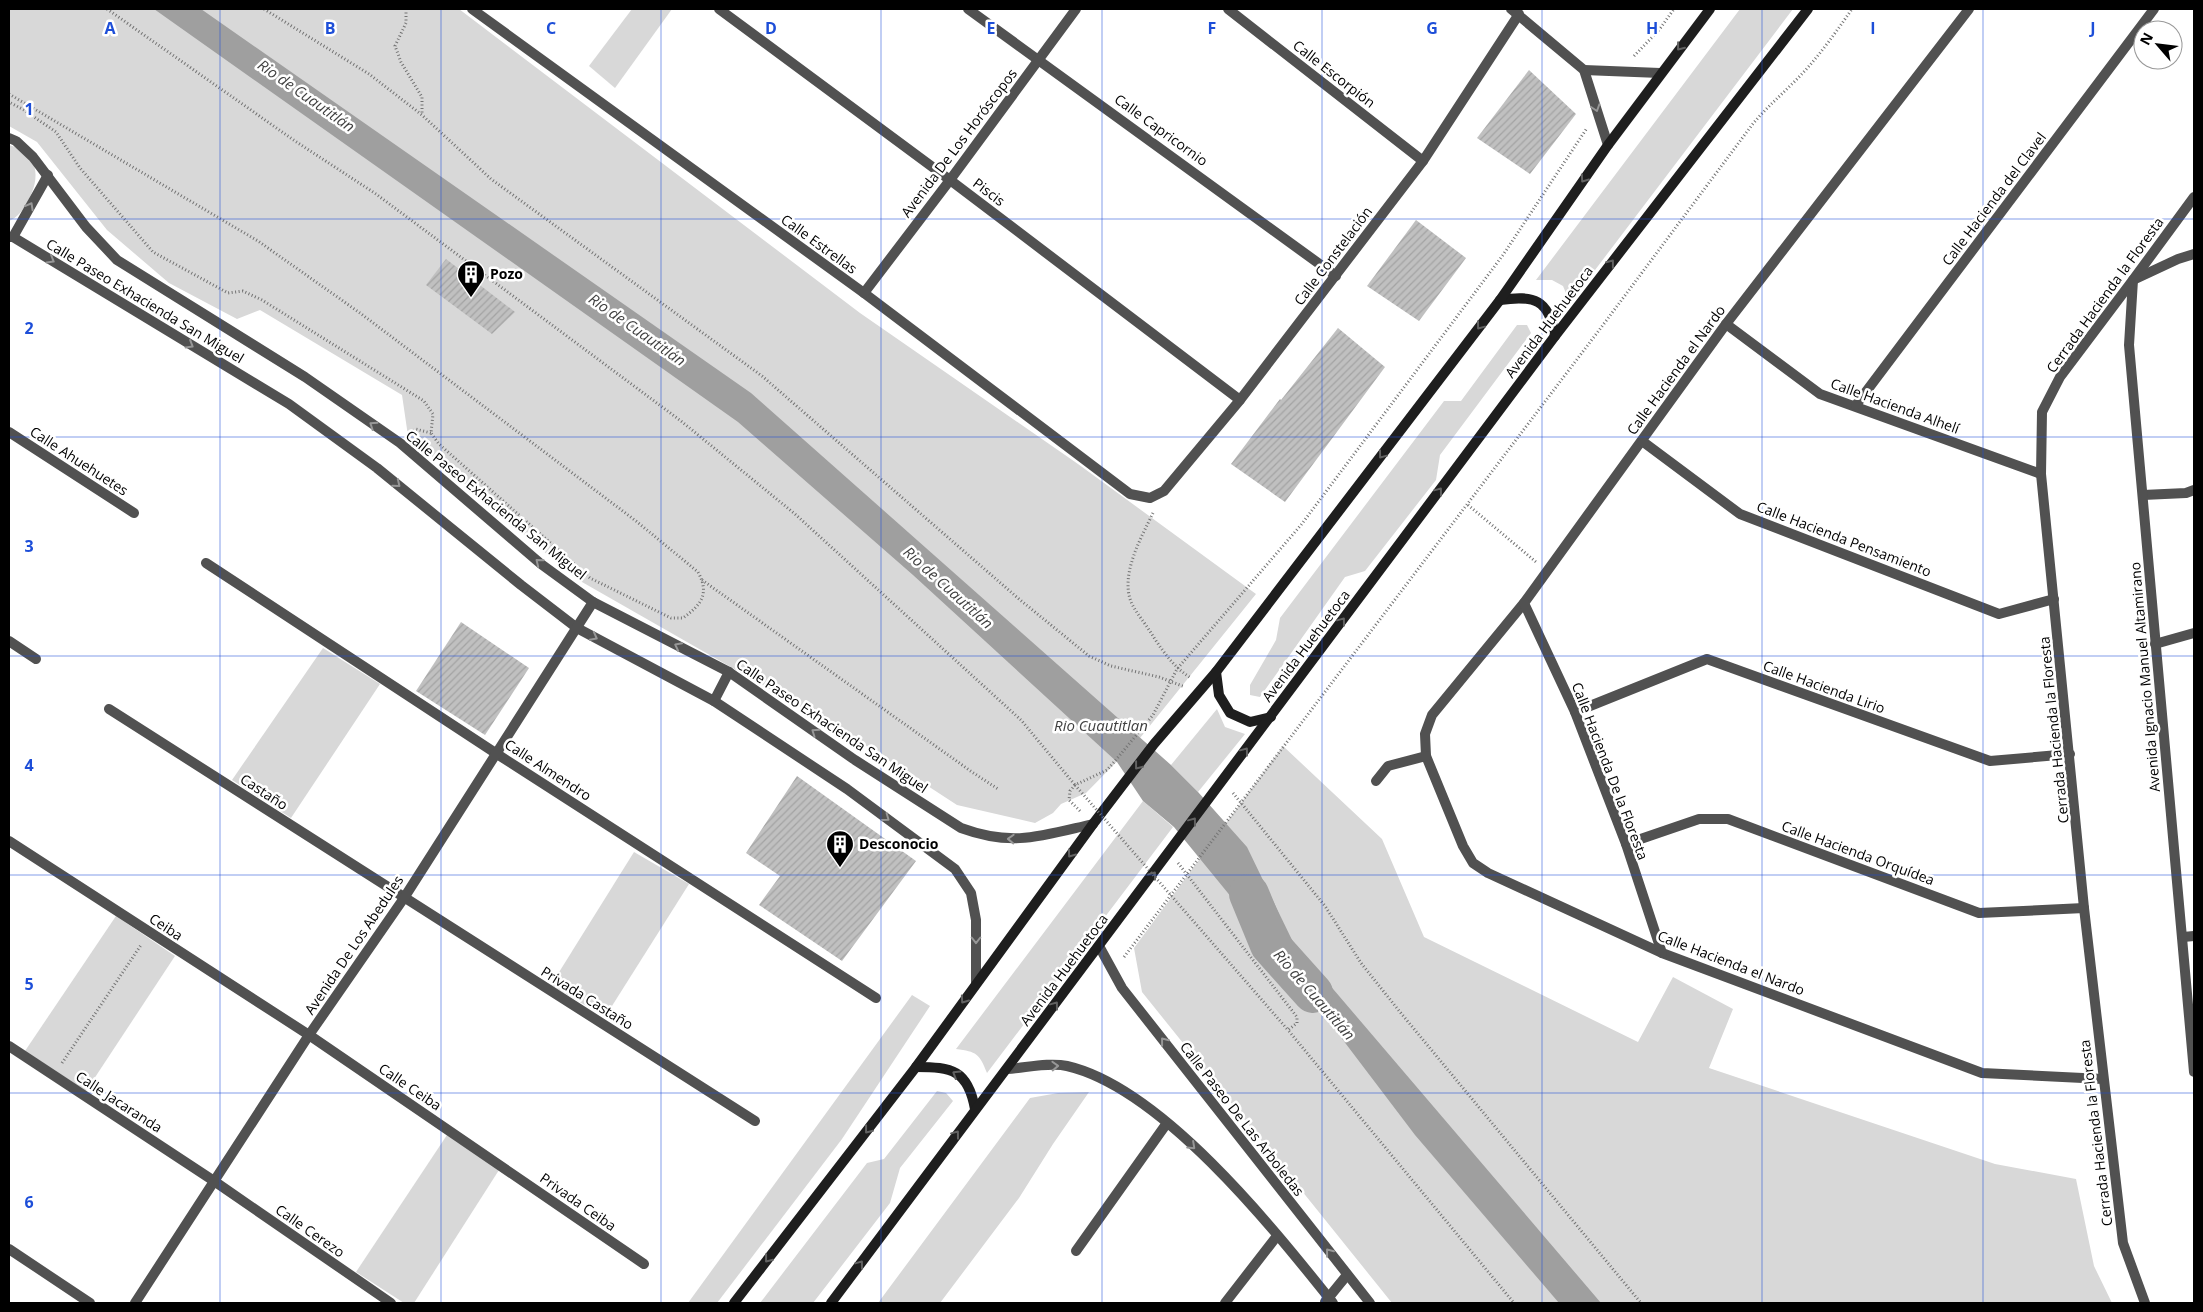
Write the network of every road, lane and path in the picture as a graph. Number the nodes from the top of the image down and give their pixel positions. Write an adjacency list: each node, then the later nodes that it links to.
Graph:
1 (107, 9): 74 (path)
2 (264, 9): 23 (path)
3 (406, 9): 23 (path)
4 (472, 9): 34 (street, Calle Estrellas)
5 (719, 9): 28 (street, Piscis)
6 (968, 9): 16 (street, Calle Capricornio)
7 (1076, 9): 16 (street, Avenida De Los Horóscopos)
8 (1228, 9): 26 (street, Calle Escorpión)
9 (1674, 9): 18 (path)
10 (1710, 9): 19 (main road, one-way to 19)
11 (1808, 9): 37 (main road, Avenida Huehuetoca, one-way to 11)
12 (1852, 9): 47 (path)
13 (1969, 9): 36 (street, Calle Hacienda el Nardo)
14 (2154, 9): 39 (street, Calle Hacienda del Clavel)
15 (1517, 11): 17 (street); 26 (street, Calle Constelación)
16 (1039, 58): 28 (street, Avenida De Los Horóscopos); 32 (street, Calle Capricornio)
17 (1584, 70): 18 (street); 22 (street, one-way to 22)
18 (1624, 72): 19 (street)
19 (1660, 73): 25 (main road)
20 (9, 94): 51 (path)
21 (9, 102): 51 (path)
22 (1598, 112): 25 (street); 60 (path)
23 (422, 115): 63 (path)
24 (9, 138): 27 (street, Calle Paseo Exhacienda San Miguel)
25 (1608, 145): 35 (main road, one-way to 35)
26 (1423, 161): 32 (street, Calle Constelación)
27 (48, 175): 30 (street, one-way to 27); 53 (street, Calle Paseo Exhacienda San Miguel, one-way to 27)
28 (950, 180): 34 (street, Avenida De Los Horóscopos); 38 (street, Piscis)
29 (2194, 197): 33 (street, Cerrada Hacienda la Floresta)
30 (11, 237): 55 (street, Calle Paseo Exhacienda San Miguel, one-way to 55)
31 (2194, 254): 33 (street)
32 (1336, 276): 38 (street, Calle Constelación)
33 (2133, 280): 42 (street, Cerrada Hacienda la Floresta); 45 (street, Avenida Ignacio Manuel Altamirano)
34 (864, 293): 46 (street, Calle Estrellas)
35 (1500, 300): 37 (main road); 62 (main road, one-way to 62)
36 (1726, 324): 39 (street, Calle Hacienda Alhelí); 41 (street, Calle Hacienda el Nardo)
37 (1555, 336): 68 (main road, Avenida Huehuetoca, one-way to 37)
38 (1240, 400): 44 (street, Calle Constelación)
39 (1856, 405): 42 (street, Calle Hacienda Alhelí)
40 (9, 432): 48 (street, Calle Ahuehuetes)
41 (1642, 441): 50 (street, Calle Hacienda el Nardo); 52 (street, Calle Hacienda Pensamiento)
42 (2041, 474): 52 (street, Cerrada Hacienda la Floresta)
43 (2194, 490): 45 (street)
44 (1164, 491): 46 (street, Calle Constelación); 60 (path)
45 (2143, 495): 58 (street, Avenida Ignacio Manuel Altamirano)
46 (1150, 498)
47 (1468, 505): 50 (path); 76 (path)
48 (134, 513)
49 (206, 563): 69 (street, Calle Almendro)
50 (1547, 570): 54 (street, Calle Hacienda el Nardo)
51 (702, 580): 75 (path)
52 (2054, 599): 70 (street, Cerrada Hacienda la Floresta)
53 (593, 602): 55 (street, Avenida De Los Abedules); 61 (street, Calle Paseo Exhacienda San Miguel, one-way to 53)
54 (1524, 603): 67 (street, Calle Hacienda De la Floresta); 71 (street, Calle Hacienda el Nardo)
55 (577, 628): 65 (street, Calle Paseo Exhacienda San Miguel, one-way to 65); 69 (street, Avenida De Los Abedules)
56 (2194, 633): 58 (street)
57 (9, 641): 59 (street)
58 (2155, 644): 86 (street, Avenida Ignacio Manuel Altamirano)
59 (36, 659)
60 (1177, 669): 63 (path); 64 (path)
61 (729, 672): 65 (street); 77 (street, Calle Paseo Exhacienda San Miguel, one-way to 61)
62 (1216, 672): 64 (main road); 68 (main road)
63 (1170, 681): 64 (path); 74 (path)
64 (1202, 689): 77 (main road, one-way to 77)
65 (714, 701): 90 (street, Calle Paseo Exhacienda San Miguel, one-way to 90)
66 (109, 709): 82 (street, Castaño)
67 (1575, 712): 70 (street, Calle Hacienda Lirio); 79 (street, Calle Hacienda De la Floresta)
68 (1271, 717): 72 (main road, Avenida Huehuetoca, one-way to 68)
69 (497, 754): 82 (street, Avenida De Los Abedules); 91 (street, Calle Almendro)
70 (2070, 754): 83 (street, Cerrada Hacienda la Floresta)
71 (1426, 756): 73 (street); 88 (street, Calle Hacienda el Nardo)
72 (1223, 780): 76 (path); 80 (main road, Avenida Huehuetoca, one-way to 72)
73 (1376, 781)
74 (1075, 785): 77 (path); 92 (path, bridge)
75 (998, 789)
76 (1240, 802): 81 (path); 119 (path)
77 (1093, 824): 90 (main road, one-way to 90)
78 (9, 841): 84 (street, Ceiba)
79 (1626, 844): 83 (street, Calle Hacienda Orquídea); 88 (street, Calle Hacienda De la Floresta)
80 (1170, 852): 81 (path); 87 (main road, Avenida Huehuetoca, one-way to 80)
81 (1187, 875): 89 (path); 92 (path)
82 (404, 898): 93 (street, Avenida De Los Abedules); 101 (street, Privada Castaño)
83 (2084, 908): 99 (street, Cerrada Hacienda la Floresta)
84 (150, 932): 93 (street, Ceiba); 98 (path)
85 (2194, 936): 86 (street)
86 (2183, 937): 97 (street, Avenida Ignacio Manuel Altamirano)
87 (1099, 946): 89 (street, Calle Paseo De Las Arboledas); 96 (main road, Avenida Huehuetoca, one-way to 87)
88 (1662, 953): 99 (street, Calle Hacienda el Nardo)
89 (1113, 971): 109 (street, Calle Paseo De Las Arboledas, one-way to 89)
90 (976, 983): 95 (main road, one-way to 95)
91 (876, 998)
92 (1288, 1030): 118 (path)
93 (309, 1035): 103 (street, Calle Ceiba); 104 (street, Avenida De Los Abedules)
94 (9, 1046): 98 (street, Calle Jacaranda)
95 (916, 1067): 100 (main road, one-way to 95); 114 (main road, one-way to 114)
96 (1007, 1069): 100 (main road, Avenida Huehuetoca); 102 (street, one-way to 102)
97 (2194, 1072)
98 (54, 1076): 104 (street, Calle Jacaranda)
99 (2103, 1079): 120 (street, Cerrada Hacienda la Floresta)
100 (975, 1109): 115 (main road, Avenida Huehuetoca, one-way to 100)
101 (755, 1121)
102 (1167, 1123): 105 (street, one-way to 105); 107 (street)
103 (496, 1162): 108 (street, Privada Ceiba)
104 (214, 1181): 112 (street, Avenida De Los Abedules); 113 (street, Calle Cerezo)
105 (1277, 1236): 110 (street); 116 (street)
106 (9, 1249): 111 (street)
107 (1076, 1251)
108 (644, 1264)
109 (1346, 1274): 110 (street); 117 (street, Calle Paseo De Las Arboledas)
110 (1329, 1301)
111 (90, 1303)
112 (135, 1303)
113 (391, 1303)
114 (734, 1303)
115 (831, 1303)
116 (1225, 1303)
117 (1370, 1303)
118 (1514, 1303)
119 (1641, 1303)
120 (2145, 1303)

